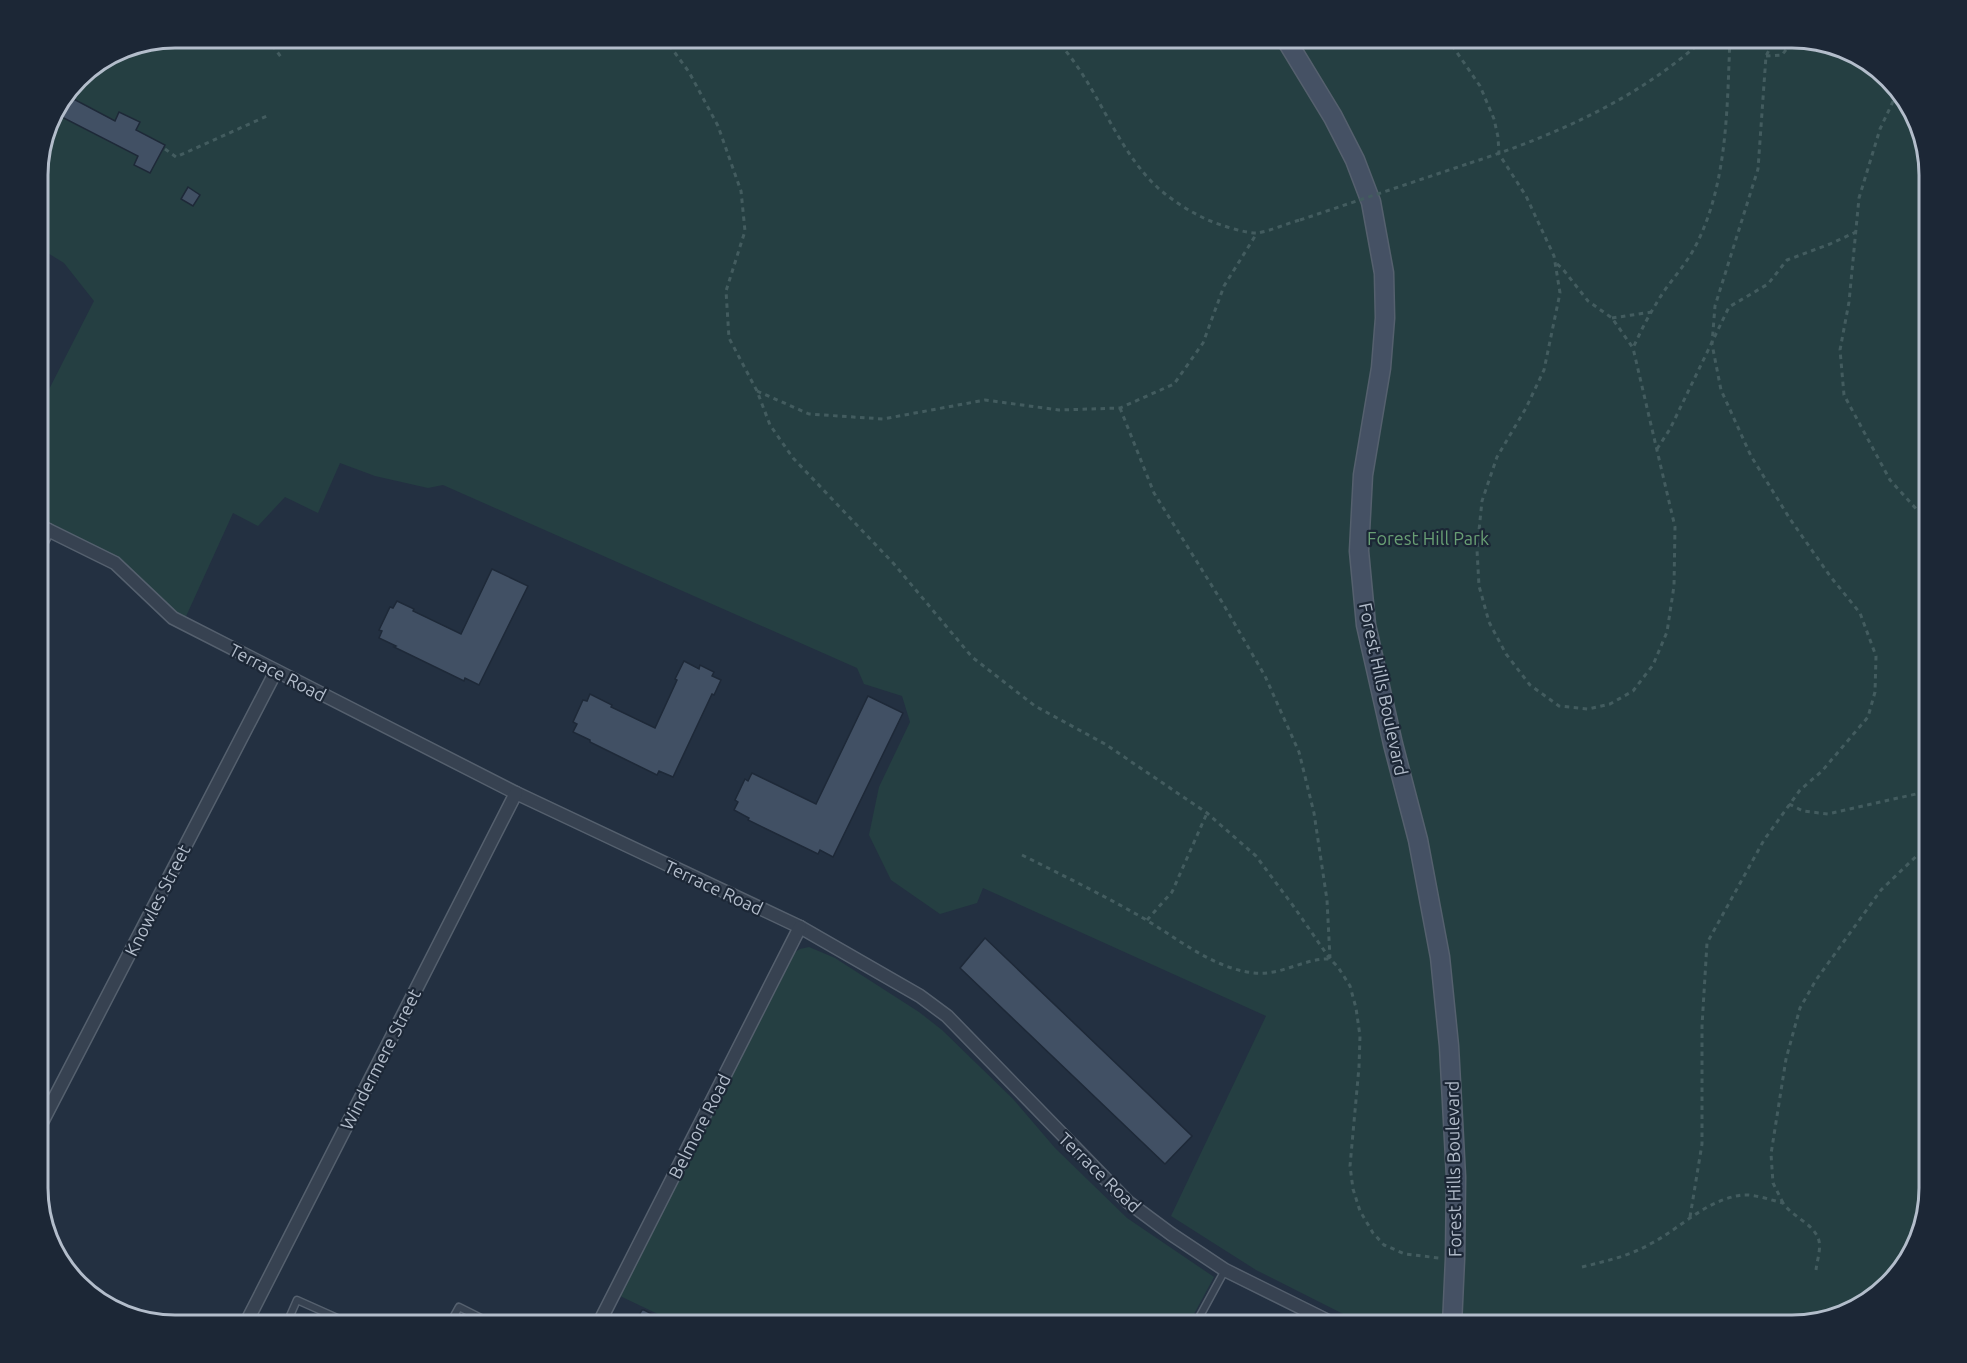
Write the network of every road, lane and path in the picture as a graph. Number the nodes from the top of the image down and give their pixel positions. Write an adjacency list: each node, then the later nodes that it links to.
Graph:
1 (274, 48): 11 (path)
2 (671, 48): 23 (path)
3 (1064, 48): 17 (path)
4 (1291, 48): 41 (street, Forest Hills Boulevard)
5 (1454, 48): 15 (path)
6 (1693, 48): 15 (path)
7 (1730, 48): 19 (path)
8 (1770, 48): 10 (path)
9 (1787, 48): 10 (path)
10 (1766, 56): 21 (path)
11 (281, 57)
12 (1894, 99): 16 (path)
13 (267, 116): 14 (path)
14 (165, 149)
15 (1498, 154): 17 (path, bridge); 18 (path)
16 (1856, 232): 21 (path); 26 (path)
17 (1257, 233): 24 (path)
18 (1556, 264): 20 (path); 25 (path)
19 (1652, 312): 20 (path); 22 (path)
20 (1612, 318): 22 (path)
21 (1712, 344): 25 (path); 31 (path)
22 (1633, 348): 25 (path)
23 (757, 391): 24 (path); 32 (path)
24 (1120, 408): 37 (path)
25 (1657, 449)
26 (1919, 512)
27 (48, 530): 28 (street, Terrace Road)
28 (276, 670): 29 (street, Terrace Road); 38 (street, Knowles Street)
29 (516, 793): 36 (street, Terrace Road); 45 (street, Windermere Street)
30 (1919, 793): 31 (path)
31 (1789, 804): 40 (path)
32 (1207, 813): 35 (path); 37 (path)
33 (1919, 854): 39 (path)
34 (1022, 855): 35 (path)
35 (1147, 920): 37 (path)
36 (800, 927): 43 (street, Terrace Road); 50 (street, Belmore Road)
37 (1330, 959): 41 (path)
38 (48, 1111)
39 (1783, 1203): 40 (path); 44 (path)
40 (1690, 1217): 42 (path)
41 (1455, 1259): 53 (street, Forest Hills Boulevard)
42 (1582, 1267)
43 (1226, 1270): 51 (lane); 52 (street, Terrace Road)
44 (1816, 1270)
45 (251, 1315)
46 (290, 1315): 47 (lane)
47 (330, 1315)
48 (455, 1315): 49 (lane)
49 (474, 1315)
50 (604, 1315)
51 (1201, 1315)
52 (1314, 1315)
53 (1452, 1315)

